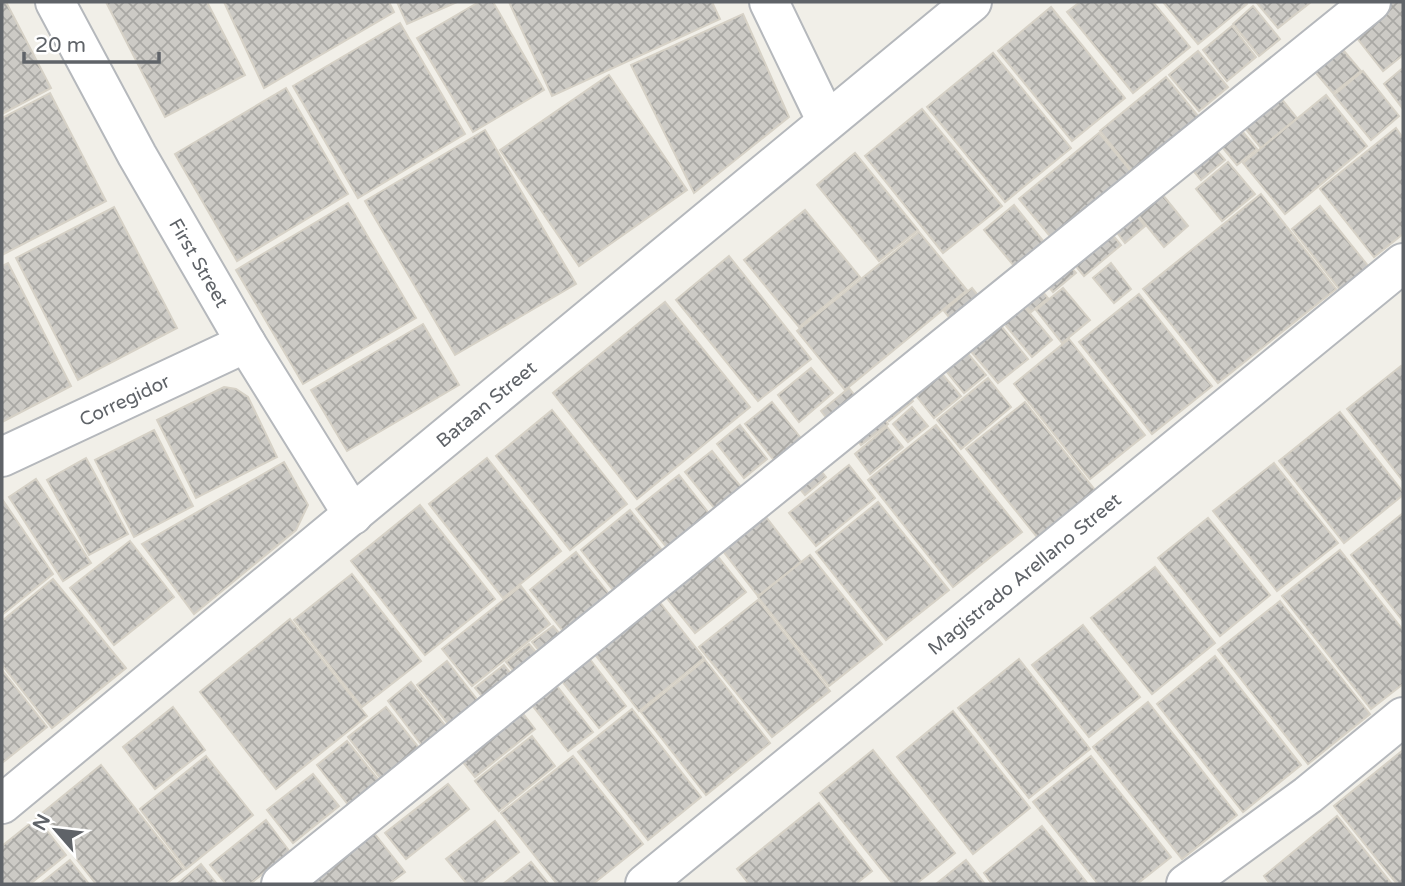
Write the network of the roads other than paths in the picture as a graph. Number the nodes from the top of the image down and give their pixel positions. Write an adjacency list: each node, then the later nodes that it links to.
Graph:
1 (55, 2): 7 (street, First Street)
2 (769, 2): 5 (street)
3 (972, 2): 5 (street, Bataan Street)
4 (1371, 2): 12 (street)
5 (827, 120): 9 (street, Bataan Street)
6 (1403, 263): 13 (street, Magistrado Arellano Street)
7 (246, 343): 8 (street, Corregidor); 9 (street, First Street)
8 (2, 457)
9 (353, 515): 11 (street, Bataan Street)
10 (1403, 717): 14 (street)
11 (2, 804)
12 (281, 884)
13 (645, 884)
14 (1186, 884)

